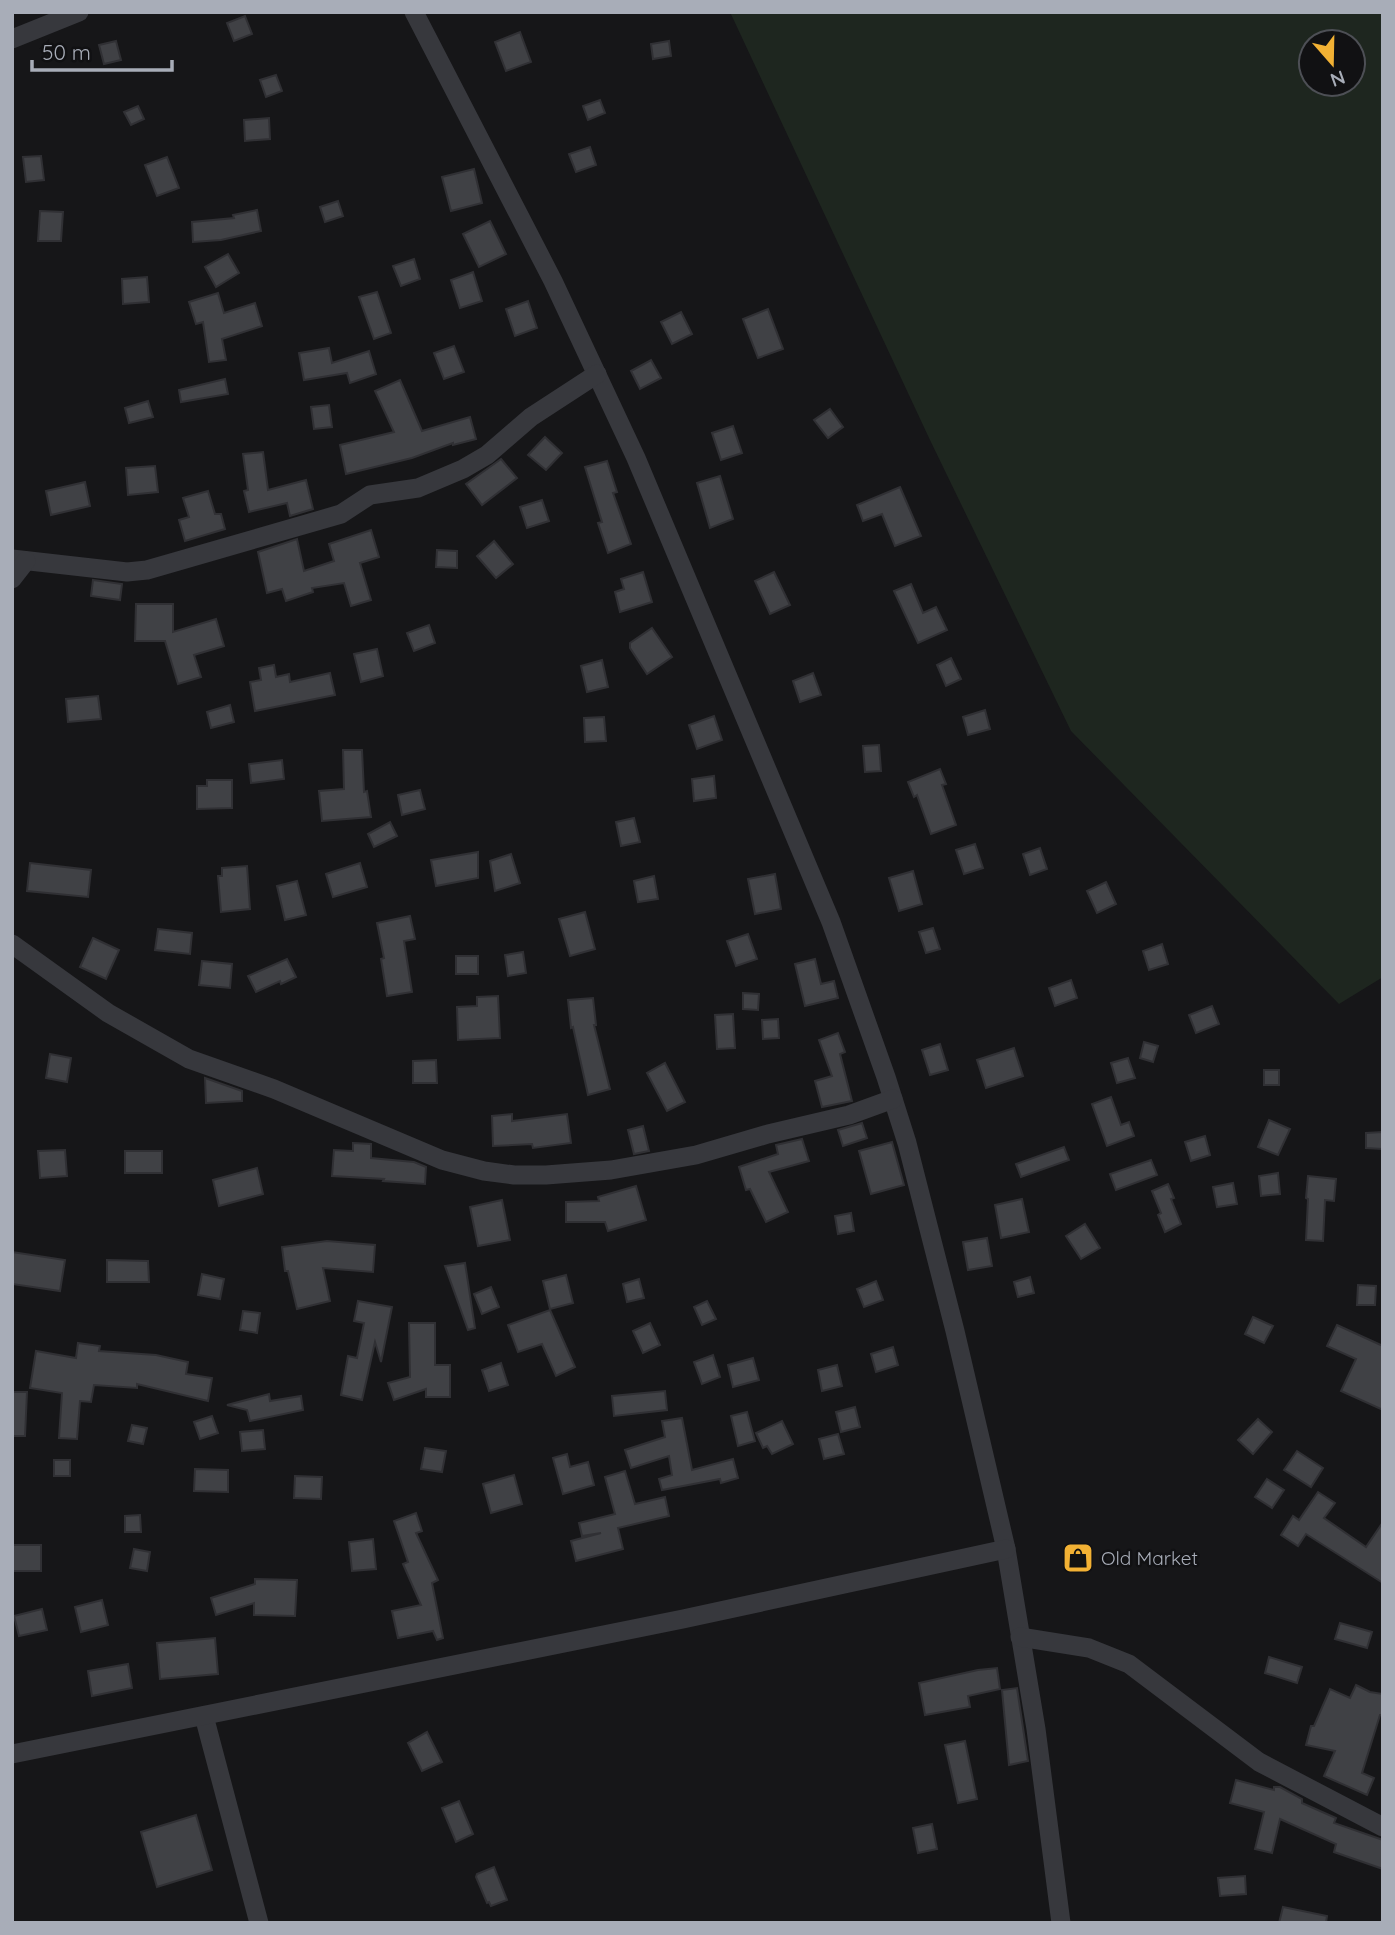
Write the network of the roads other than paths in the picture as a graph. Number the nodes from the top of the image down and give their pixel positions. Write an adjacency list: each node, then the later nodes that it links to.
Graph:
1 (79, 12): 3 (street)
2 (414, 12): 4 (street)
3 (12, 39)
4 (597, 374): 5 (street); 8 (street)
5 (19, 560): 6 (street)
6 (12, 579)
7 (12, 944): 8 (street)
8 (894, 1099): 9 (street)
9 (1006, 1549): 10 (street); 11 (street)
10 (1020, 1637): 13 (street); 15 (street)
11 (204, 1716): 12 (street); 14 (street)
12 (12, 1754)
13 (1383, 1827)
14 (259, 1923)
15 (1060, 1923)

